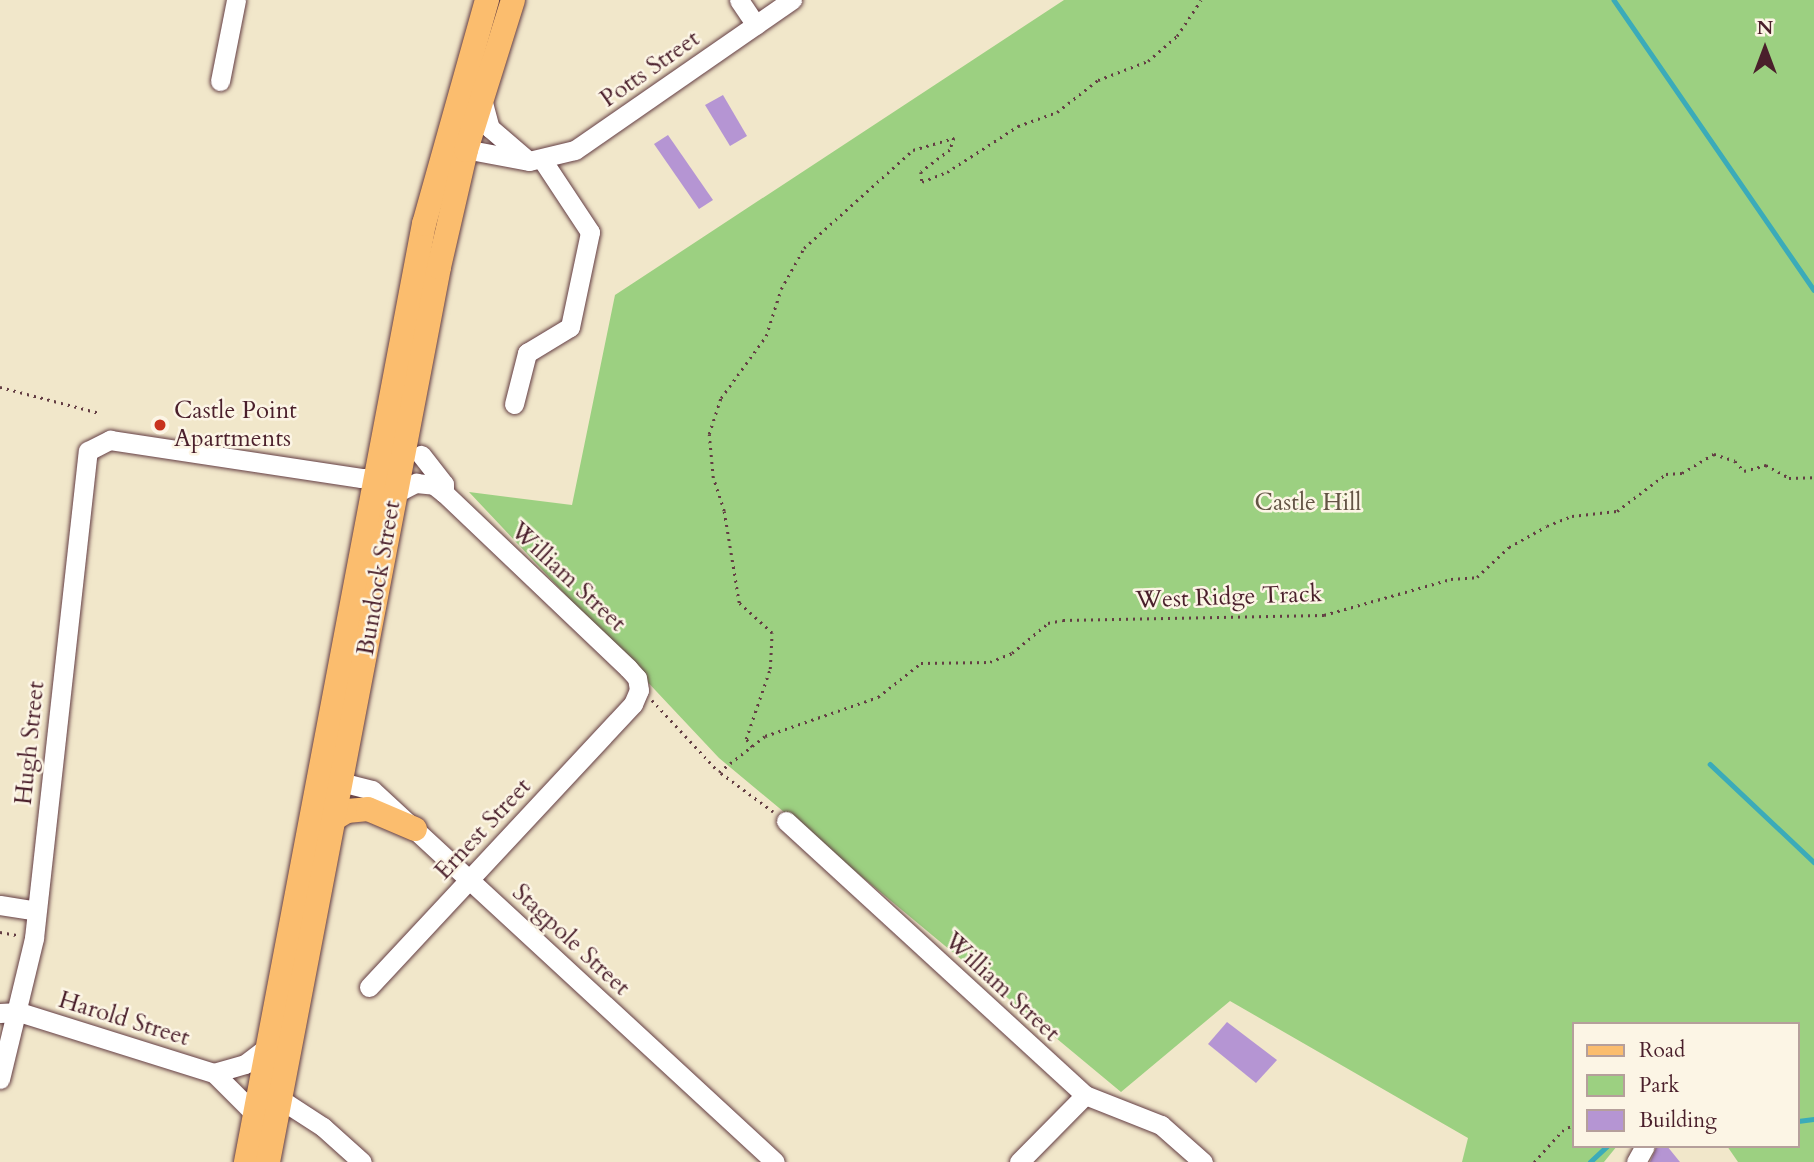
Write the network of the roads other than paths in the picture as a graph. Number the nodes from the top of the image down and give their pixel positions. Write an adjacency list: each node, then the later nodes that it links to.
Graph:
1 (236, 0): 7 (street)
2 (486, 0): 9 (main road, Bundock Street)
3 (513, 0): 8 (main road, Bundock Street)
4 (739, 0): 6 (street)
5 (792, 0): 6 (street, Potts Street)
6 (756, 25): 10 (street, Potts Street)
7 (220, 81)
8 (481, 98): 9 (main road, Bundock Street); 10 (street)
9 (454, 147): 10 (street); 13 (main road, Bundock Street)
10 (536, 162): 11 (street)
11 (514, 404)
12 (421, 455): 14 (street, William Street)
13 (389, 483): 14 (street, William Street); 16 (main road, Bundock Street); 22 (street, Hugh Street)
14 (444, 493): 15 (street, William Street)
15 (633, 704): 20 (street, Ernest Street)
16 (332, 779): 17 (main road, Bundock Street); 19 (street, Stagpole Street); 25 (main road, Bundock Street)
17 (337, 817): 19 (main road); 29 (main road, Bundock Street)
18 (786, 821): 28 (street, William Street)
19 (415, 829): 20 (street, Stagpole Street)
20 (469, 879): 23 (street, Ernest Street); 34 (street, Stagpole Street)
21 (0, 905): 22 (street)
22 (36, 911): 24 (street, Hugh Street)
23 (369, 987)
24 (9, 1012): 26 (street, Harold Street); 27 (street, Hugh Street)
25 (269, 1046): 26 (street, Harold Street); 30 (main road, Bundock Street)
26 (214, 1073): 30 (street, Harold Street)
27 (0, 1079)
28 (1085, 1095): 35 (street); 36 (street, William Street)
29 (283, 1101): 32 (main road, Bundock Street); 33 (street)
30 (256, 1115): 31 (main road, Bundock Street)
31 (246, 1162)
32 (268, 1162)
33 (362, 1162)
34 (775, 1162)
35 (1019, 1162)
36 (1203, 1162)

